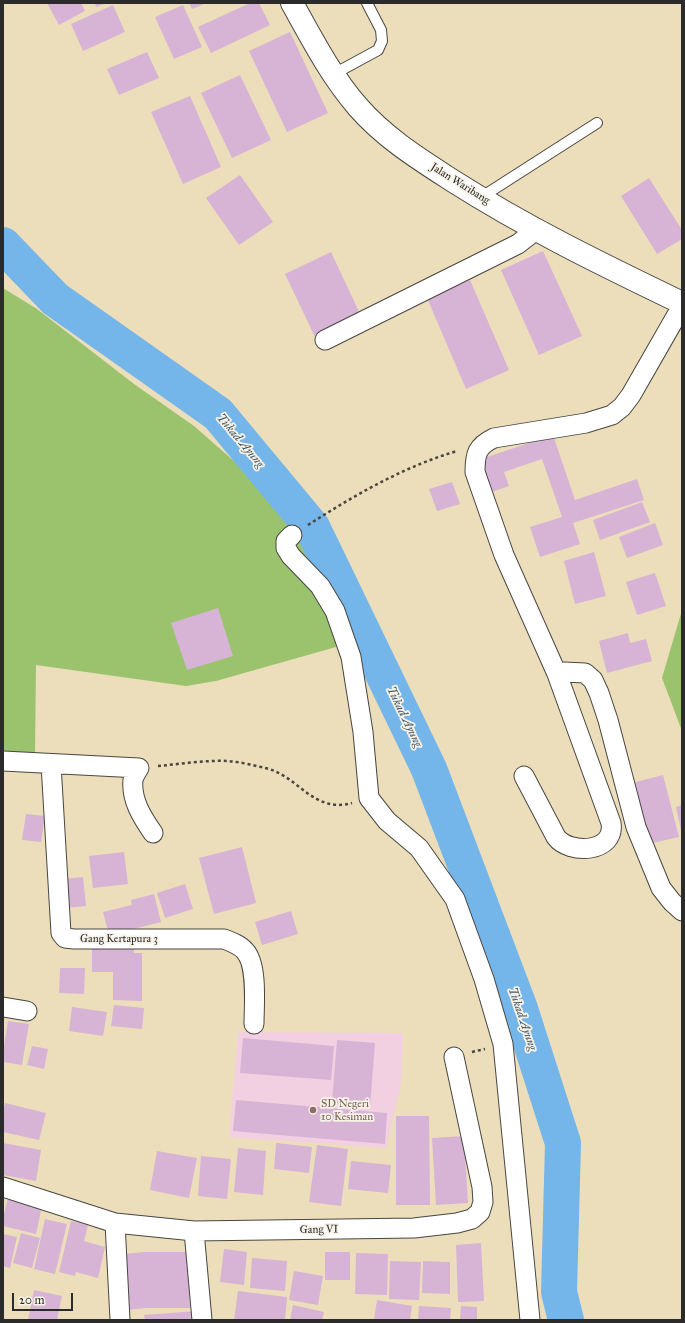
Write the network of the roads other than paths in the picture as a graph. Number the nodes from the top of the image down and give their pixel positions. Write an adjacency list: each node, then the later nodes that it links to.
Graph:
1 (292, 3): 3 (street, Jalan Waribang)
2 (367, 3): 3 (lane)
3 (334, 74): 5 (street, Jalan Waribang)
4 (597, 123): 5 (lane)
5 (485, 195): 6 (street, Jalan Waribang)
6 (536, 230): 7 (street, Jalan Waribang); 9 (street)
7 (682, 303)
8 (682, 306): 11 (street)
9 (325, 340)
10 (292, 535): 26 (street)
11 (557, 674): 14 (street); 16 (street)
12 (3, 761): 13 (street)
13 (51, 764): 15 (street); 19 (street, Gang Kertapura 3)
14 (524, 776)
15 (153, 833)
16 (682, 911)
17 (3, 1007): 18 (street)
18 (27, 1011)
19 (254, 1024)
20 (454, 1057): 23 (street, Gang VI)
21 (3, 1187): 22 (street, Gang VI)
22 (115, 1223): 23 (street, Gang VI); 24 (street)
23 (194, 1231): 25 (street)
24 (120, 1320)
25 (202, 1320)
26 (530, 1320)

